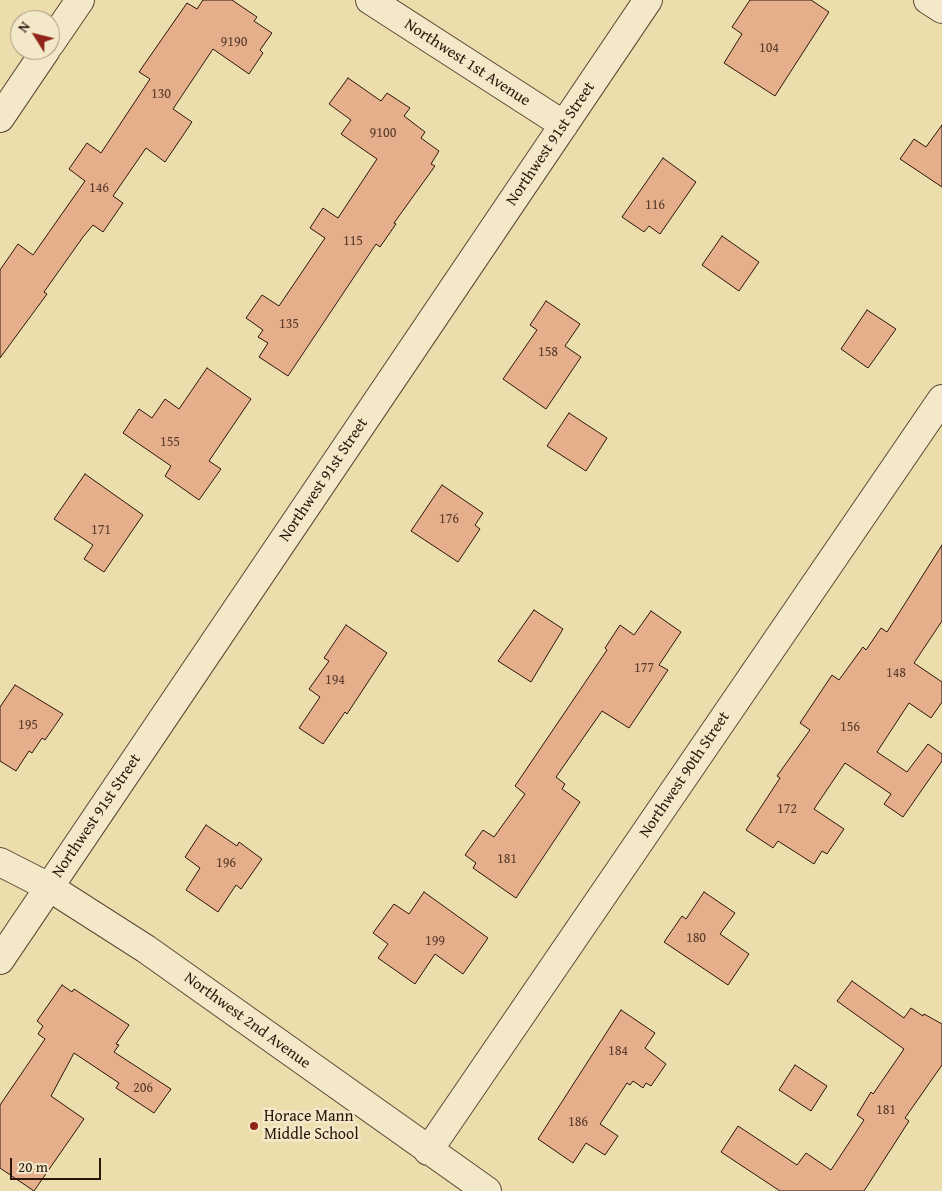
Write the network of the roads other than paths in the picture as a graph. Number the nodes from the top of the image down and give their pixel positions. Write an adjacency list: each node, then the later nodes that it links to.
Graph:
1 (80, 0): 6 (street)
2 (370, 0): 9 (street, Northwest 1st Avenue)
3 (648, 0): 9 (street, Northwest 91st Street)
4 (928, 0): 5 (street)
5 (942, 9)
6 (60, 29)
7 (39, 60): 8 (street)
8 (0, 118)
9 (564, 125): 12 (street, Northwest 91st Street)
10 (942, 398): 14 (street, Northwest 90th Street)
11 (0, 862): 12 (street, Northwest 2nd Avenue)
12 (49, 887): 13 (street, Northwest 91st Street); 14 (street, Northwest 2nd Avenue)
13 (0, 960)
14 (428, 1151): 15 (street, Northwest 2nd Avenue)
15 (487, 1191)

